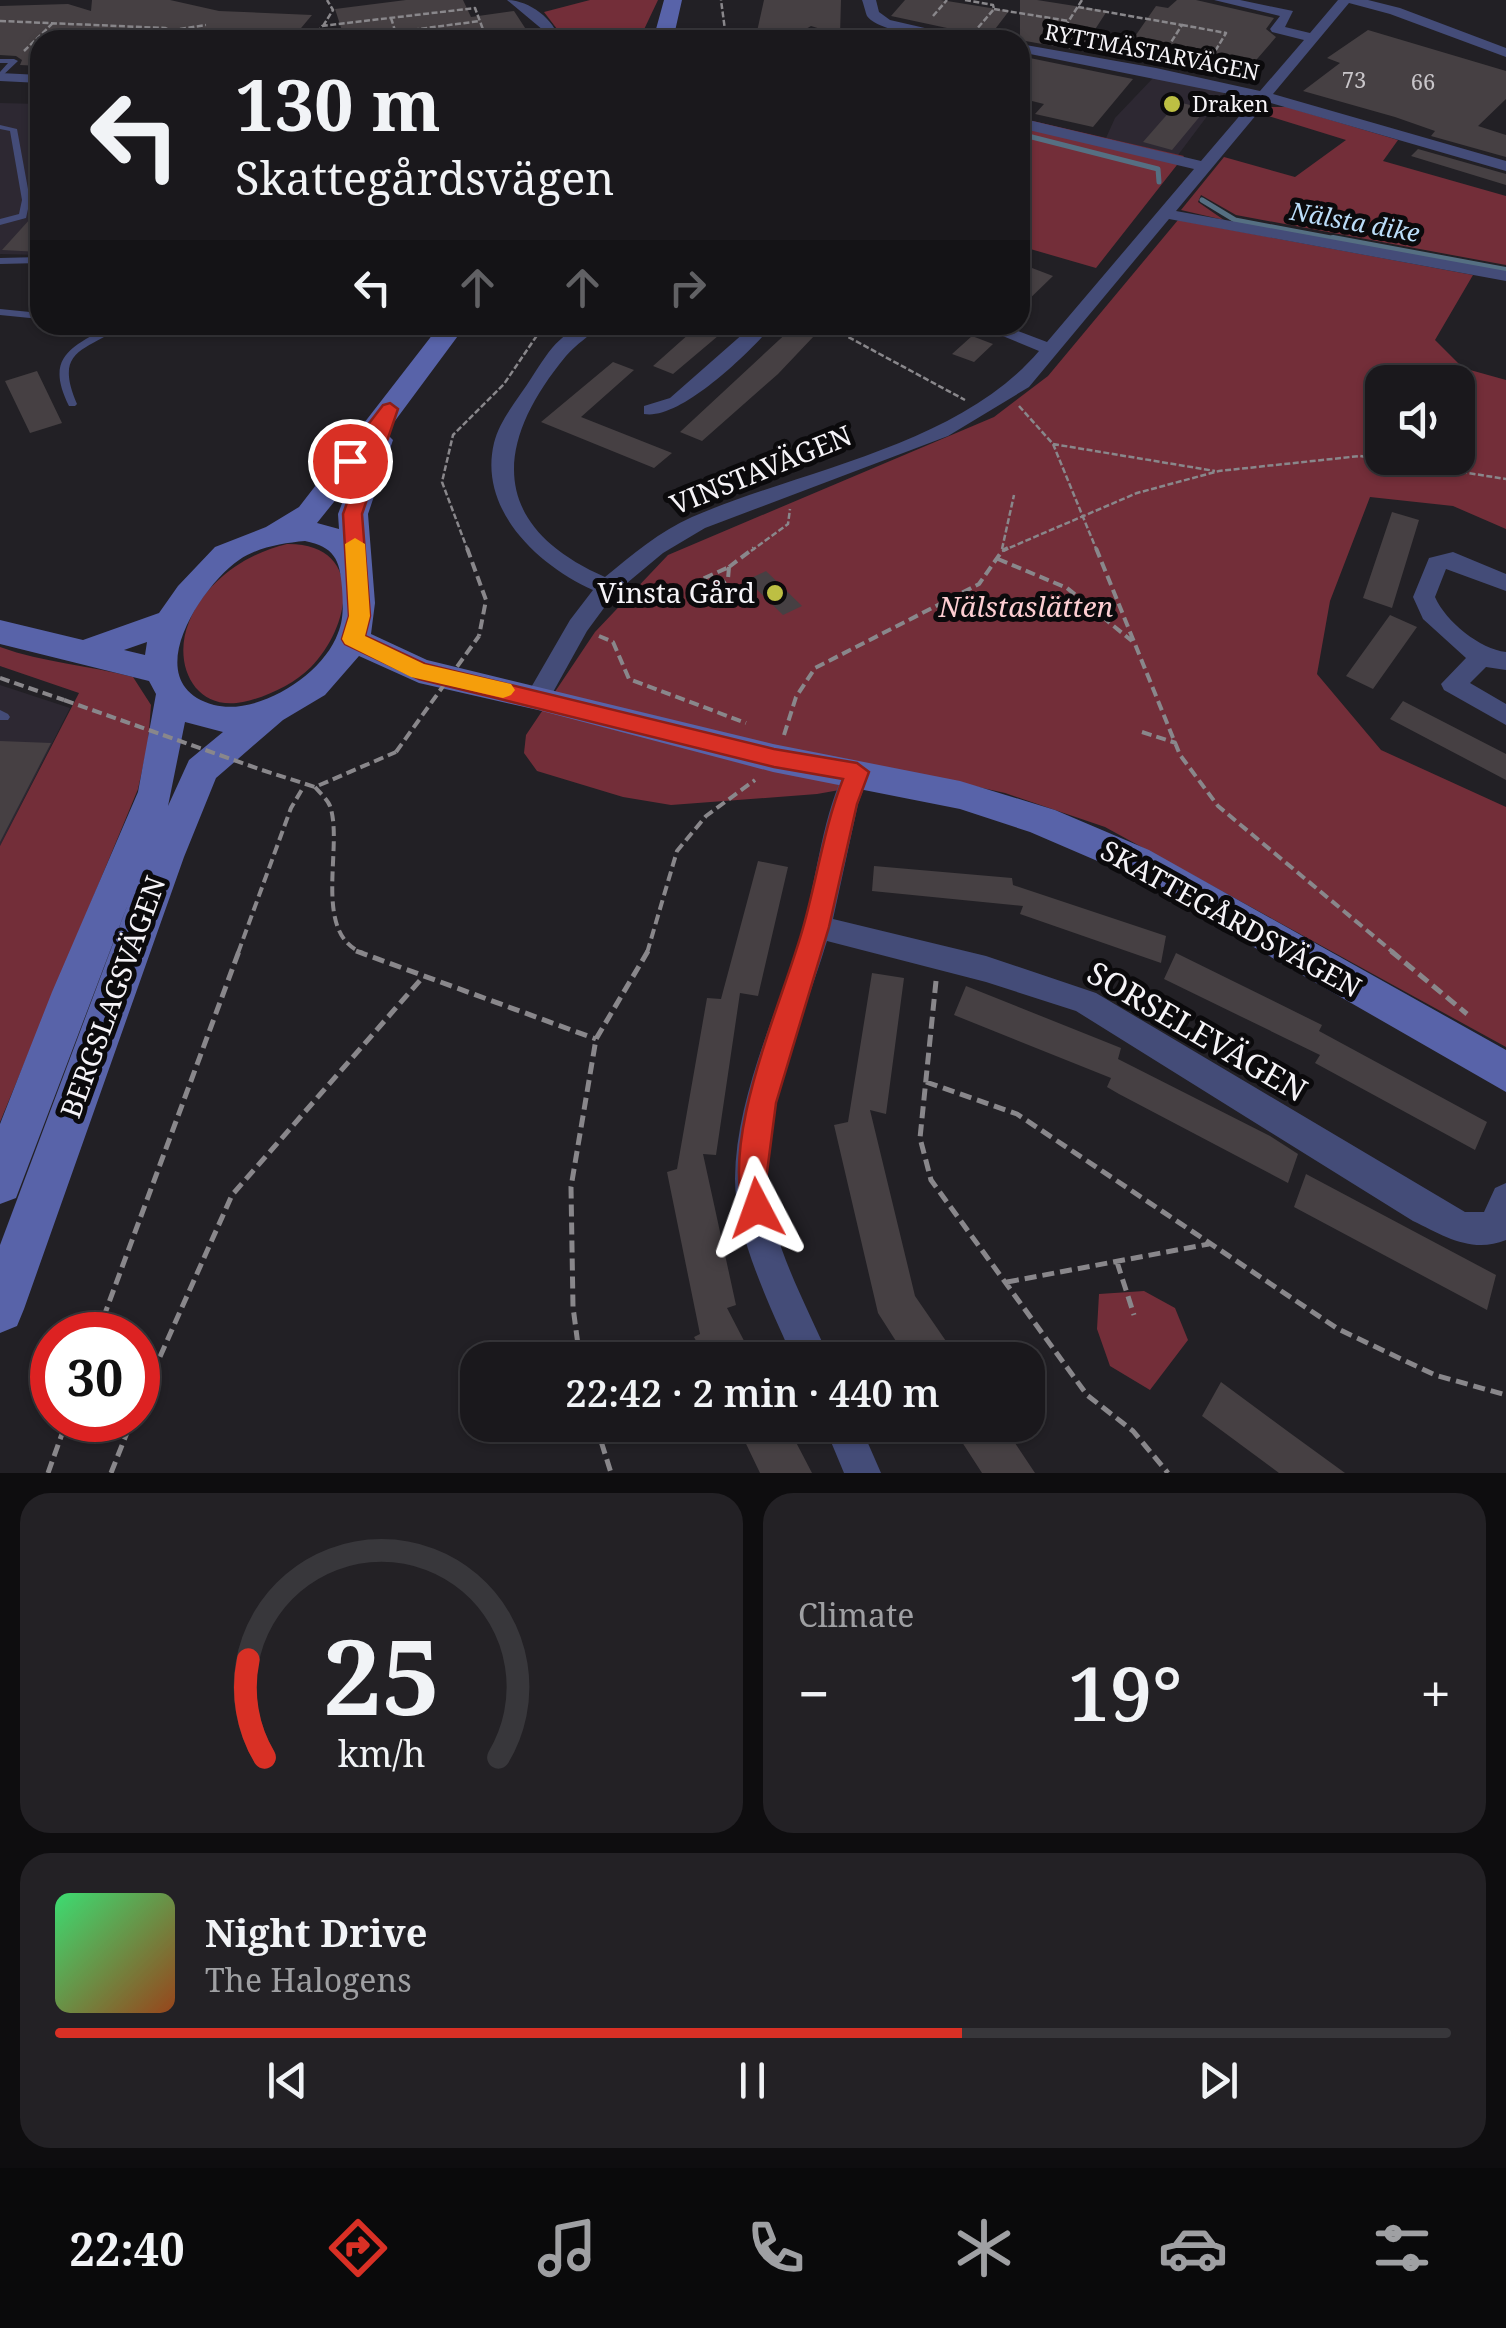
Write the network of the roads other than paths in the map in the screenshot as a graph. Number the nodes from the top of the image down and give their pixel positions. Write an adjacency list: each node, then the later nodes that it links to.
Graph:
1 (514, 0): 6 (street)
2 (672, 0): 7 (main road)
3 (869, 0): 8 (street)
4 (1221, 0): 9 (street)
5 (1349, 0): 9 (street, VINSTAVÄGEN); 11 (street)
6 (550, 30)
7 (665, 30)
8 (913, 30)
9 (1314, 38): 15 (street, VINSTAVÄGEN)
10 (1030, 50): 15 (street, RYTTMÄSTARVÄGEN)
11 (1506, 53)
12 (0, 60): 13 (lane)
13 (0, 76): 14 (street)
14 (30, 78)
15 (1264, 97): 18 (street, VINSTAVÄGEN); 19 (street, RYTTMÄSTARVÄGEN)
16 (1030, 125): 18 (street)
17 (0, 127): 21 (lane)
18 (1206, 166): 20 (street, VINSTAVÄGEN)
19 (1506, 166)
20 (1168, 214): 24 (street); 32 (street, VINSTAVÄGEN)
21 (0, 222)
22 (30, 260): 23 (lane)
23 (0, 261)
24 (1506, 276)
25 (0, 312): 26 (lane)
26 (30, 315)
27 (101, 335): 33 (lane)
28 (445, 335): 34 (main road, BERGSLAGSVÄGEN)
29 (578, 335): 39 (street)
30 (753, 335): 35 (street)
31 (1012, 335): 32 (street)
32 (1052, 350): 39 (street, VINSTAVÄGEN)
33 (72, 404)
34 (390, 409): 36 (main road, BERGSLAGSVÄGEN); 37 (main road, BERGSLAGSVÄGEN)
35 (652, 410)
36 (278, 533): 37 (main road, BERGSLAGSVÄGEN); 40 (main road, BERGSLAGSVÄGEN)
37 (356, 559): 42 (main road, BERGSLAGSVÄGEN)
38 (1506, 584): 44 (street)
39 (607, 587): 48 (street, VINSTAVÄGEN)
40 (170, 621): 43 (main road); 46 (main road, BERGSLAGSVÄGEN)
41 (0, 632): 43 (main road)
42 (353, 639): 45 (main road, SKATTEGÅRDSVÄGEN); 47 (main road, BERGSLAGSVÄGEN)
43 (79, 654): 46 (main road)
44 (1493, 660): 50 (street)
45 (419, 671): 47 (main road, SKATTEGÅRDSVÄGEN); 48 (main road, SKATTEGÅRDSVÄGEN)
46 (167, 684): 49 (main road, BERGSLAGSVÄGEN); 54 (main road, BERGSLAGSVÄGEN)
47 (310, 687): 49 (main road, BERGSLAGSVÄGEN)
48 (538, 697): 51 (main road, SKATTEGÅRDSVÄGEN)
49 (269, 714): 56 (main road, BERGSLAGSVÄGEN)
50 (1506, 716)
51 (857, 772): 52 (street); 53 (main road, SKATTEGÅRDSVÄGEN)
52 (816, 927): 55 (street, SORSELEVÄGEN); 57 (street)
53 (1506, 1072)
54 (0, 1182)
55 (1506, 1199)
56 (0, 1309)
57 (804, 1342)
58 (849, 1442): 59 (street)
59 (863, 1473)

